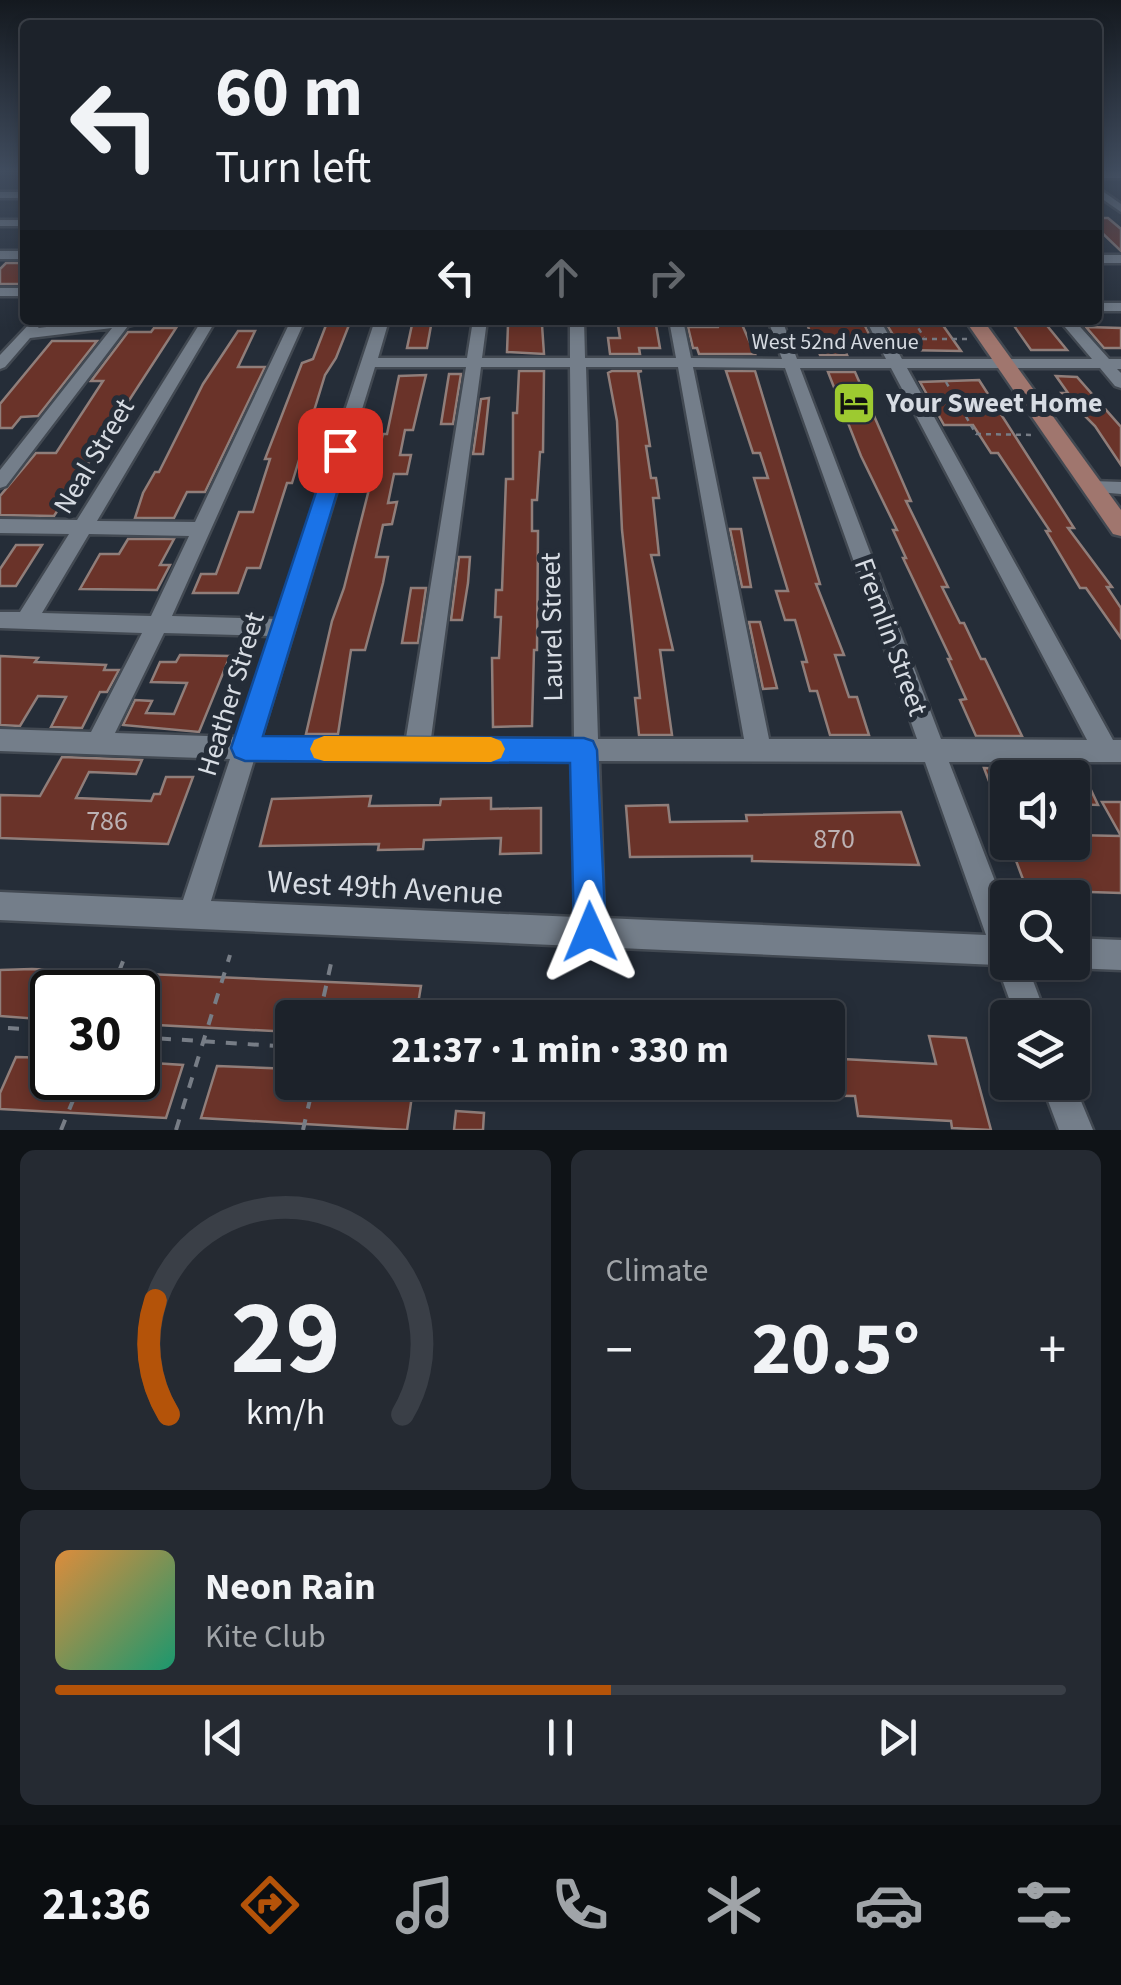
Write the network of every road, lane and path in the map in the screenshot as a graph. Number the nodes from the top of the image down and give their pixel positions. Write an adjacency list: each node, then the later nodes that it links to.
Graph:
1 (33, 325): 15 (street)
2 (100, 325): 15 (street)
3 (122, 325): 32 (street)
4 (206, 325): 36 (street, Neal Street)
5 (296, 325): 38 (street)
6 (380, 325): 18 (street, Heather Street)
7 (479, 325): 19 (street)
8 (577, 325): 20 (street, Laurel Street)
9 (677, 325): 22 (street)
10 (777, 325): 23 (street, Fremlin Street)
11 (876, 325): 16 (street)
12 (916, 325): 17 (path)
13 (1071, 325): 25 (street)
14 (968, 327): 17 (path); 26 (main road)
15 (27, 334): 21 (street)
16 (883, 339): 17 (path); 24 (street)
17 (924, 339)
18 (369, 362): 19 (street, West 52nd Avenue); 42 (street, Heather Street)
19 (473, 363): 20 (street, West 52nd Avenue); 46 (street)
20 (578, 363): 22 (street, West 52nd Avenue); 47 (street, Laurel Street)
21 (0, 364)
22 (685, 364): 23 (street, West 52nd Avenue); 49 (street)
23 (791, 364): 24 (street, West 52nd Avenue); 50 (street, Fremlin Street)
24 (897, 364): 26 (street, West 52nd Avenue); 48 (street)
25 (1112, 364): 26 (street, West 52nd Avenue); 28 (street)
26 (1006, 365): 33 (main road)
27 (946, 382): 29 (path)
28 (1121, 383)
29 (958, 402): 30 (path); 31 (path)
30 (1013, 402)
31 (1035, 434)
32 (0, 482)
33 (1092, 487): 34 (street); 37 (main road)
34 (1121, 488)
35 (0, 526): 36 (street)
36 (83, 528): 38 (street); 40 (street, Neal Street)
37 (1121, 528)
38 (199, 529): 41 (street)
39 (0, 620): 40 (street)
40 (26, 620): 41 (street)
41 (156, 626): 42 (street); 44 (street)
42 (283, 628): 45 (street, Heather Street)
43 (0, 740): 44 (street)
44 (97, 744): 45 (street)
45 (245, 748): 46 (street); 53 (street, Heather Street)
46 (417, 749): 47 (street)
47 (584, 750): 49 (street); 54 (street, Laurel Street)
48 (1114, 750): 50 (street)
49 (758, 752): 50 (street)
50 (933, 752): 52 (street, Fremlin Street)
51 (0, 906): 53 (street, West 49th Avenue)
52 (990, 906)
53 (192, 914): 54 (street, West 49th Avenue)
54 (590, 932): 56 (street, West 49th Avenue)
55 (128, 951): 61 (path)
56 (990, 954)
57 (1090, 954): 59 (street)
58 (230, 955): 66 (path)
59 (1121, 955)
60 (332, 960): 62 (path)
61 (120, 970)
62 (323, 1000)
63 (8, 1028): 64 (path)
64 (30, 1030)
65 (160, 1038): 66 (path)
66 (203, 1041): 67 (path); 72 (path)
67 (275, 1046)
68 (73, 1100): 71 (path)
69 (310, 1100): 73 (path)
70 (1064, 1100): 74 (street)
71 (61, 1130)
72 (176, 1130)
73 (303, 1130)
74 (1076, 1130)

